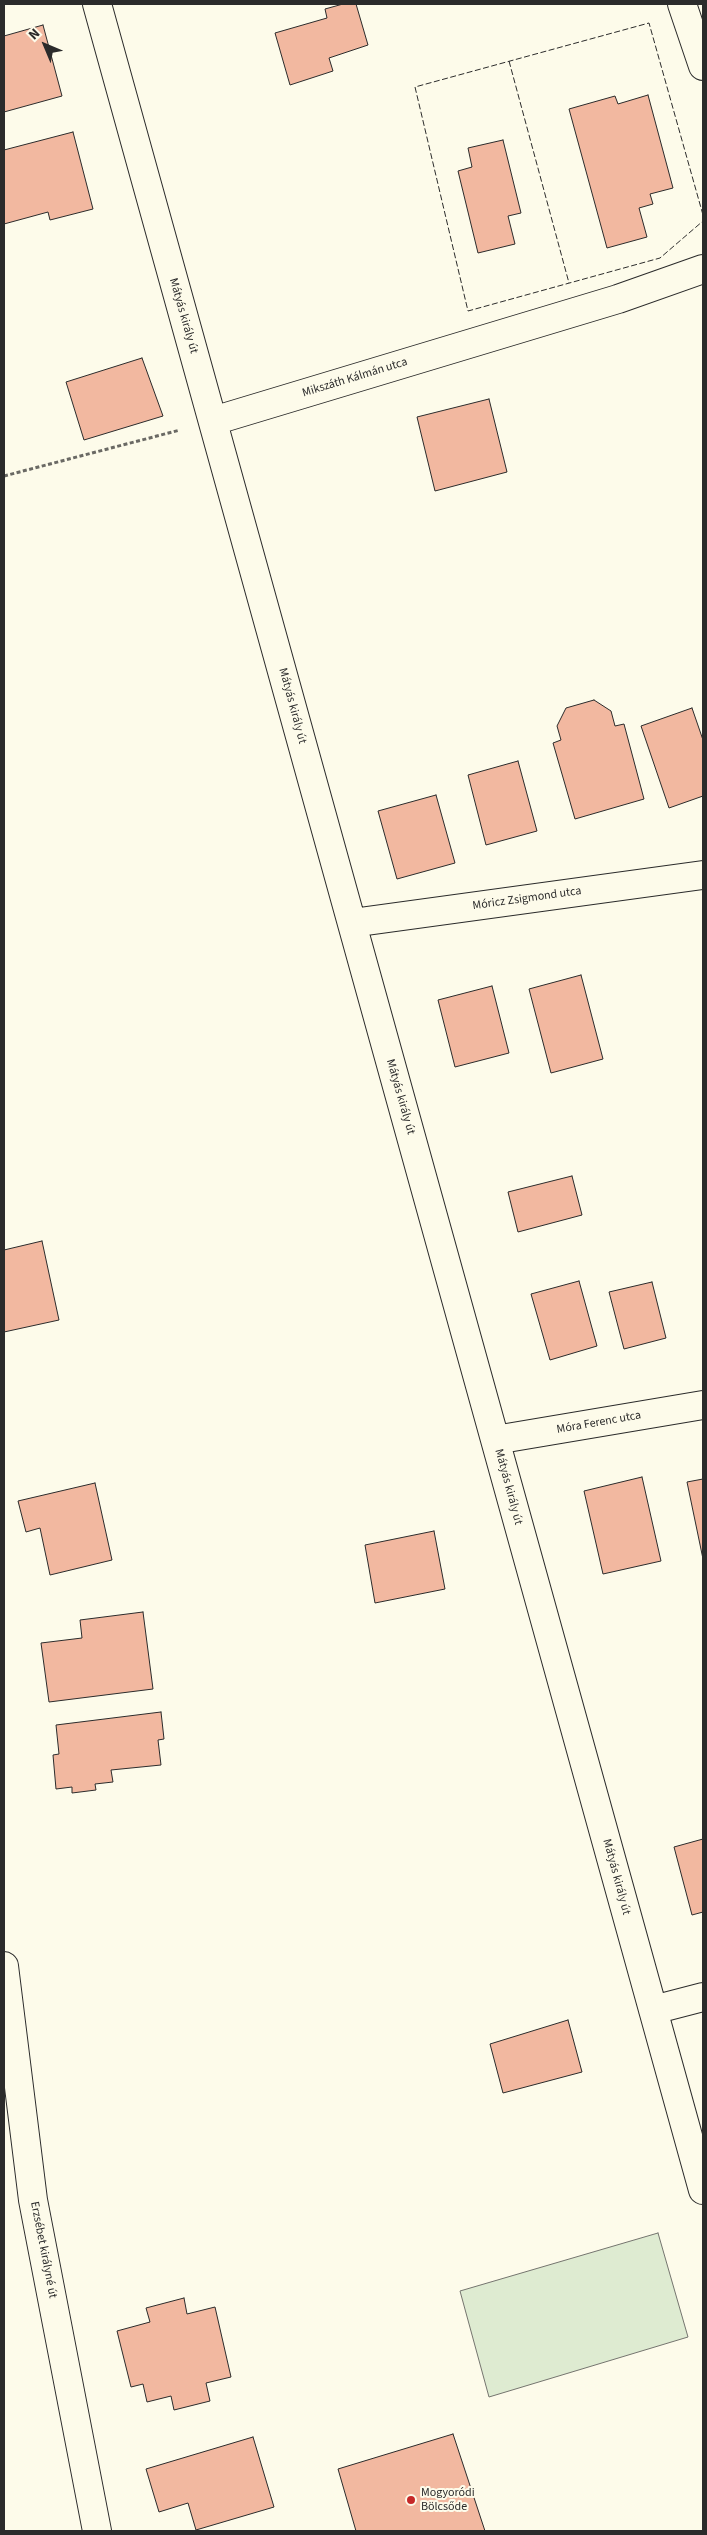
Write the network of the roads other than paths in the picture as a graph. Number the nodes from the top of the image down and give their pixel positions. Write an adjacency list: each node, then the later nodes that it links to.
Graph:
1 (97, 4): 5 (street, Mátyás király út)
2 (682, 4): 3 (street)
3 (703, 66)
4 (703, 268): 5 (street, Mikszáth Kálmán utca)
5 (212, 421): 7 (street, Mátyás király út)
6 (703, 875): 7 (street, Móricz Zsigmond utca)
7 (352, 923): 9 (street, Mátyás király út)
8 (703, 1405): 9 (street, Móra Ferenc utca)
9 (495, 1440): 12 (street, Mátyás király út)
10 (4, 1966): 14 (street, Erzsébet királyné út)
11 (703, 1997): 12 (street)
12 (653, 2010): 13 (street, Mátyás király út)
13 (703, 2190)
14 (97, 2531)

